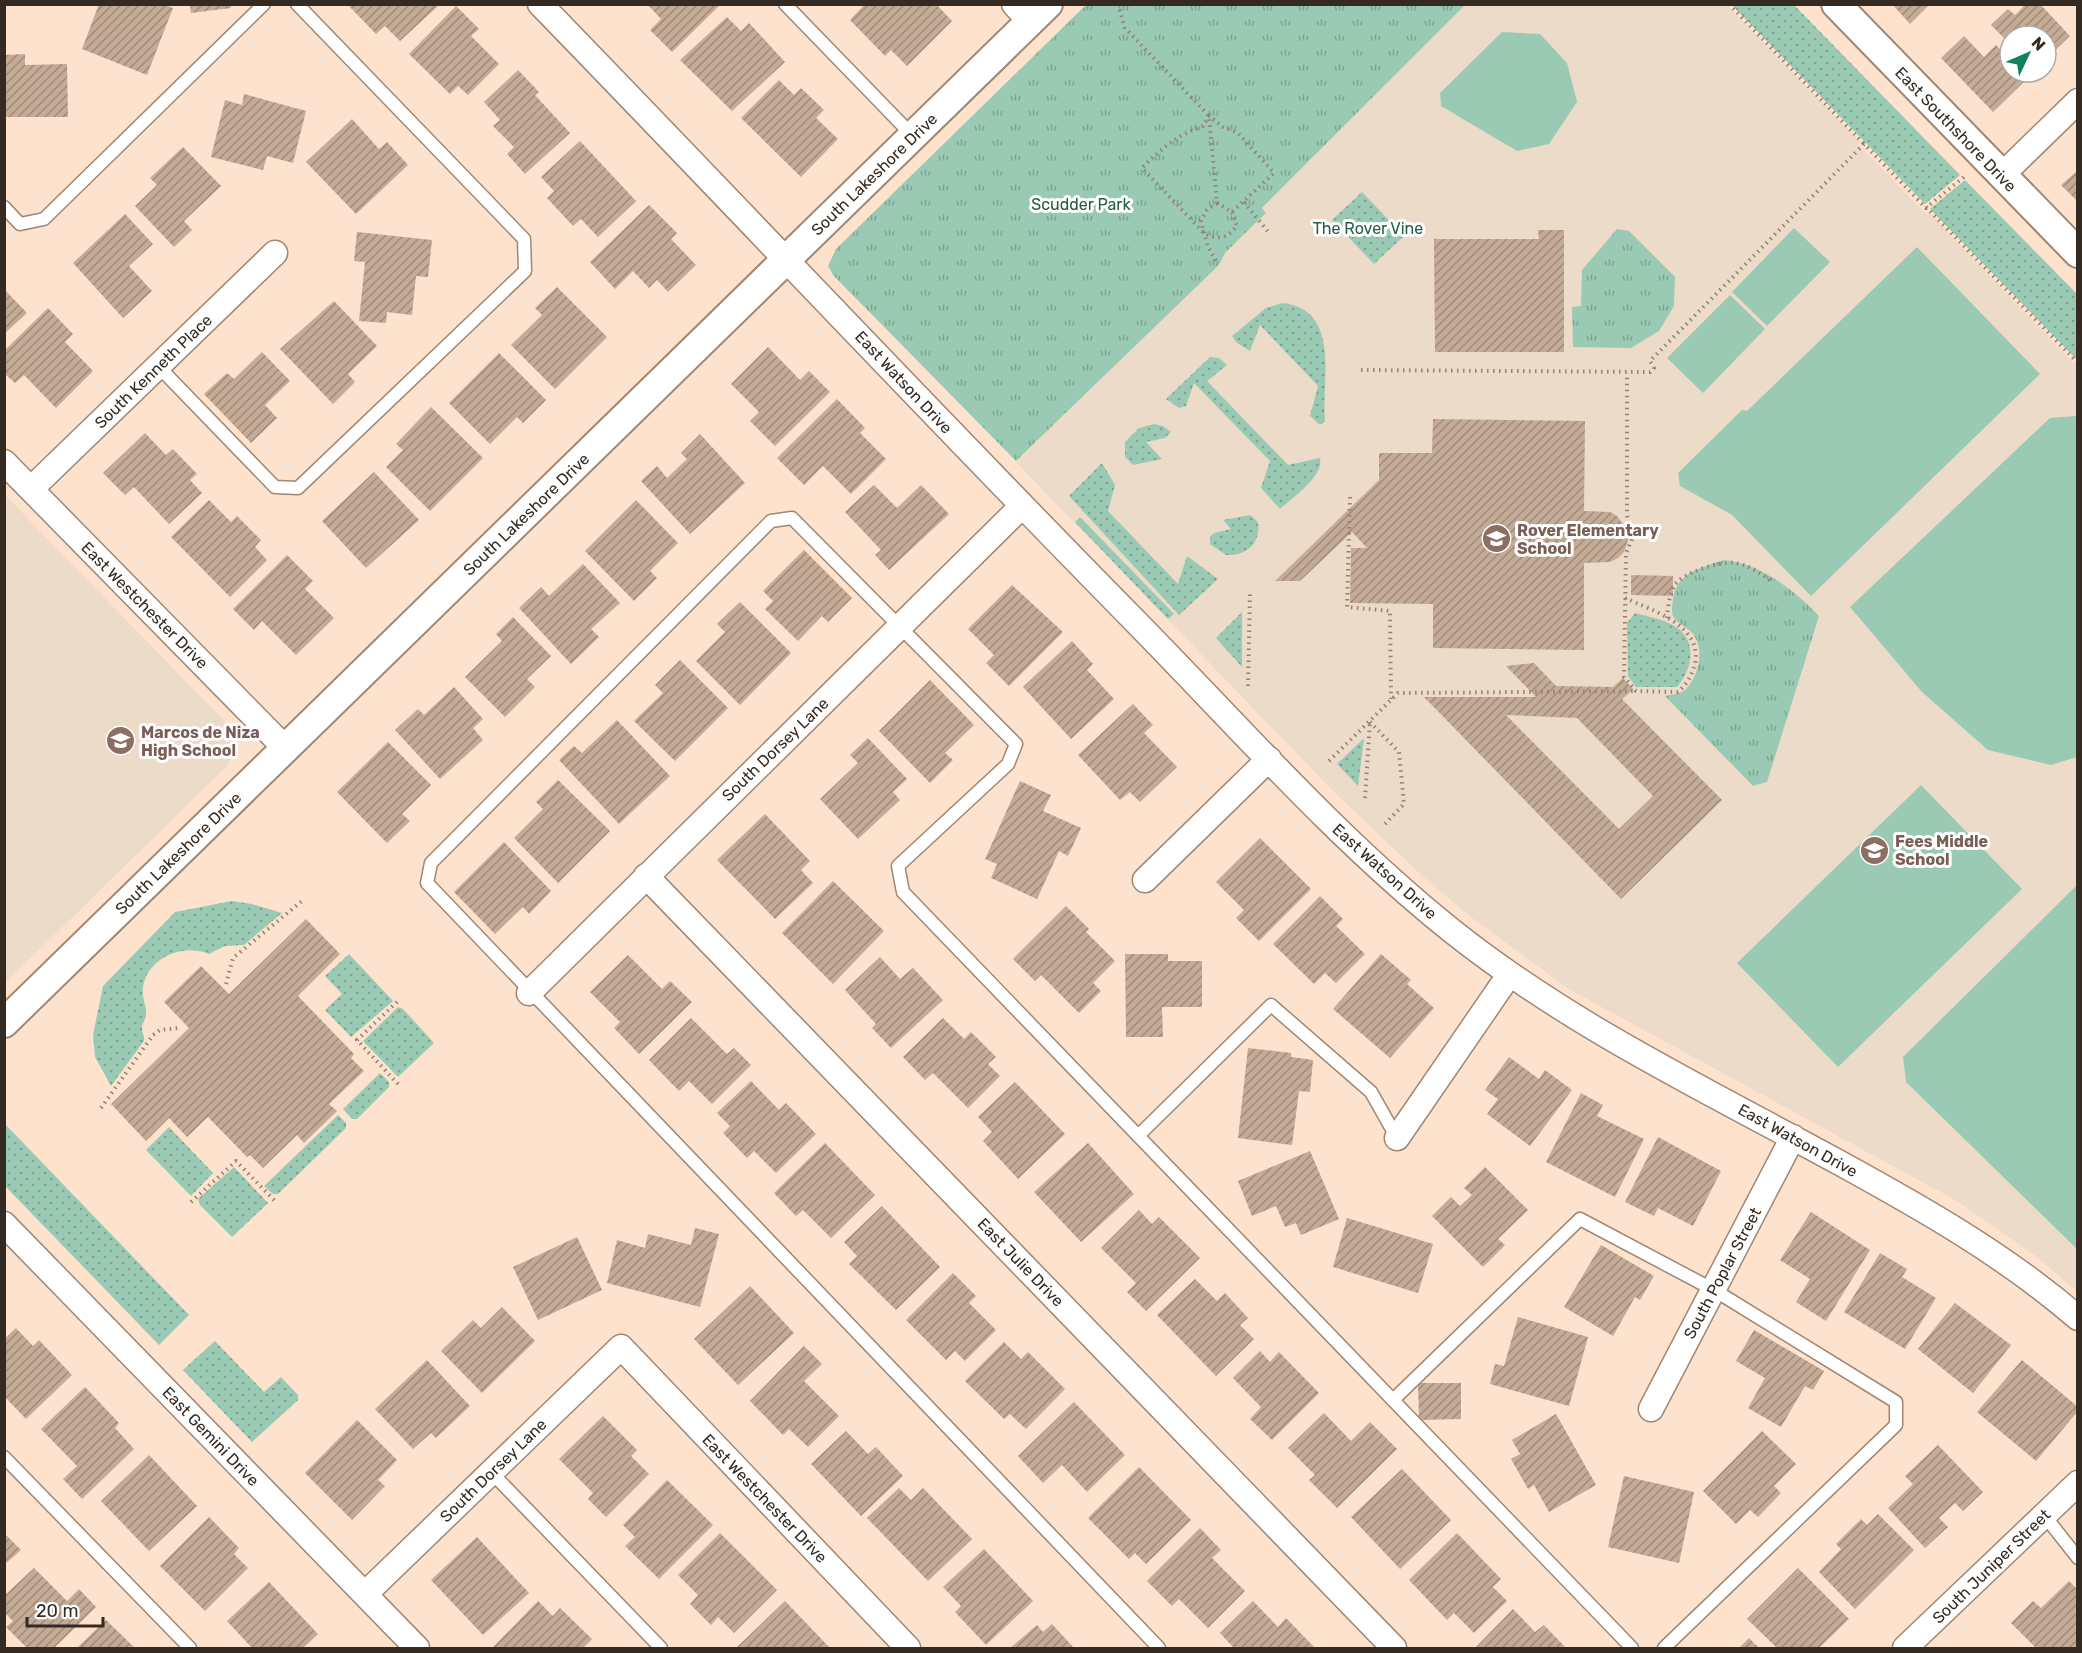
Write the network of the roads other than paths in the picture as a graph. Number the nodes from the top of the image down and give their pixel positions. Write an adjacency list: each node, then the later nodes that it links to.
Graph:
1 (264, 4): 10 (lane)
2 (297, 4): 14 (lane)
3 (540, 4): 13 (street, East Watson Drive)
4 (785, 4): 8 (lane)
5 (1836, 4): 9 (street, East Southshore Drive)
6 (1031, 10): 8 (street, South Lakeshore Drive)
7 (2078, 101): 9 (street)
8 (913, 136): 13 (street, South Lakeshore Drive)
9 (2001, 176): 12 (street, East Southshore Drive)
10 (4, 207)
11 (275, 253): 14 (street, South Kenneth Place)
12 (2078, 254)
13 (787, 258): 17 (street, East Watson Drive); 19 (street, South Lakeshore Drive)
14 (158, 366): 16 (street, South Kenneth Place)
15 (4, 462): 16 (street, East Westchester Drive)
16 (31, 489): 19 (street, East Westchester Drive)
17 (1022, 506): 18 (street, South Dorsey Lane); 20 (street, East Watson Drive)
18 (901, 626): 21 (street, South Dorsey Lane); 24 (lane); 26 (lane)
19 (285, 748): 25 (street, South Lakeshore Drive)
20 (1269, 759): 22 (street); 23 (street, East Watson Drive)
21 (646, 876): 24 (street, South Dorsey Lane); 46 (street, East Julie Drive)
22 (1145, 880)
23 (1509, 975): 27 (street, East Watson Drive); 28 (street)
24 (529, 993): 45 (lane)
25 (4, 1023)
26 (1138, 1136): 28 (lane); 33 (lane)
27 (1793, 1137): 30 (street, South Poplar Street); 31 (street, East Watson Drive)
28 (1397, 1138)
29 (4, 1224): 40 (street, East Gemini Drive)
30 (1714, 1290): 33 (lane); 34 (street, South Poplar Street); 48 (lane)
31 (2078, 1318)
32 (621, 1347): 36 (street, South Dorsey Lane); 44 (street, East Westchester Drive)
33 (1393, 1400): 47 (lane)
34 (1651, 1409)
35 (4, 1457): 41 (lane)
36 (491, 1472): 40 (street, South Dorsey Lane); 43 (lane)
37 (2078, 1483): 38 (street, South Juniper Street)
38 (2044, 1515): 39 (lane); 49 (street, South Juniper Street)
39 (2078, 1558)
40 (365, 1594): 42 (street, East Gemini Drive)
41 (190, 1648)
42 (417, 1648)
43 (661, 1648)
44 (908, 1648)
45 (1159, 1648)
46 (1394, 1648)
47 (1632, 1648)
48 (1664, 1648)
49 (1905, 1648)

